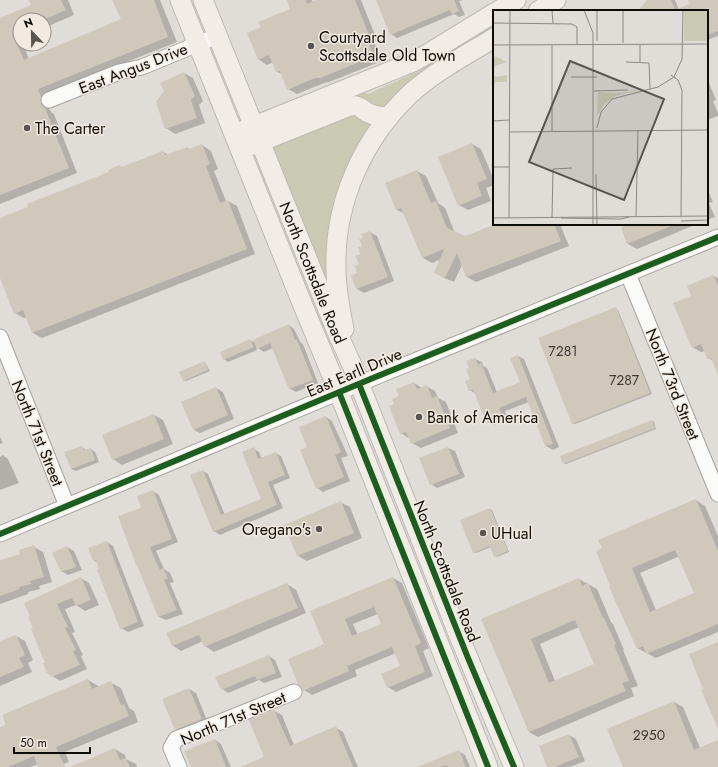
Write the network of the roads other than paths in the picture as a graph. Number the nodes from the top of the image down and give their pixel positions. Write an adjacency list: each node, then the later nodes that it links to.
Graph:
1 (180, 0): 8 (main road, North Scottsdale Road)
2 (203, 0): 6 (main road, North Scottsdale Road)
3 (516, 0): 4 (main road)
4 (500, 10)
5 (493, 14): 9 (main road)
6 (217, 36): 8 (street, East Angus Drive); 13 (main road, North Scottsdale Road)
7 (493, 39): 12 (main road)
8 (198, 43): 10 (street, East Angus Drive); 14 (main road, North Scottsdale Road)
9 (429, 53): 11 (main road); 13 (main road)
10 (49, 100)
11 (362, 108): 12 (main road); 13 (main road)
12 (388, 117): 18 (main road)
13 (257, 134): 14 (main road); 18 (main road, North Scottsdale Road)
14 (237, 142): 20 (main road, North Scottsdale Road)
15 (718, 237): 16 (street, East Earll Drive)
16 (628, 274): 19 (street, East Earll Drive); 21 (street, North 73rd Street)
17 (0, 337): 22 (street, North 71st Street)
18 (352, 365): 19 (main road, North Scottsdale Road)
19 (359, 384): 20 (street, East Earll Drive); 27 (main road, North Scottsdale Road)
20 (339, 392): 22 (street, East Earll Drive); 26 (main road, North Scottsdale Road)
21 (718, 494)
22 (67, 506): 23 (street, East Earll Drive)
23 (0, 534)
24 (294, 692): 25 (street, North 71st Street)
25 (179, 767)
26 (488, 767)
27 (514, 767)

